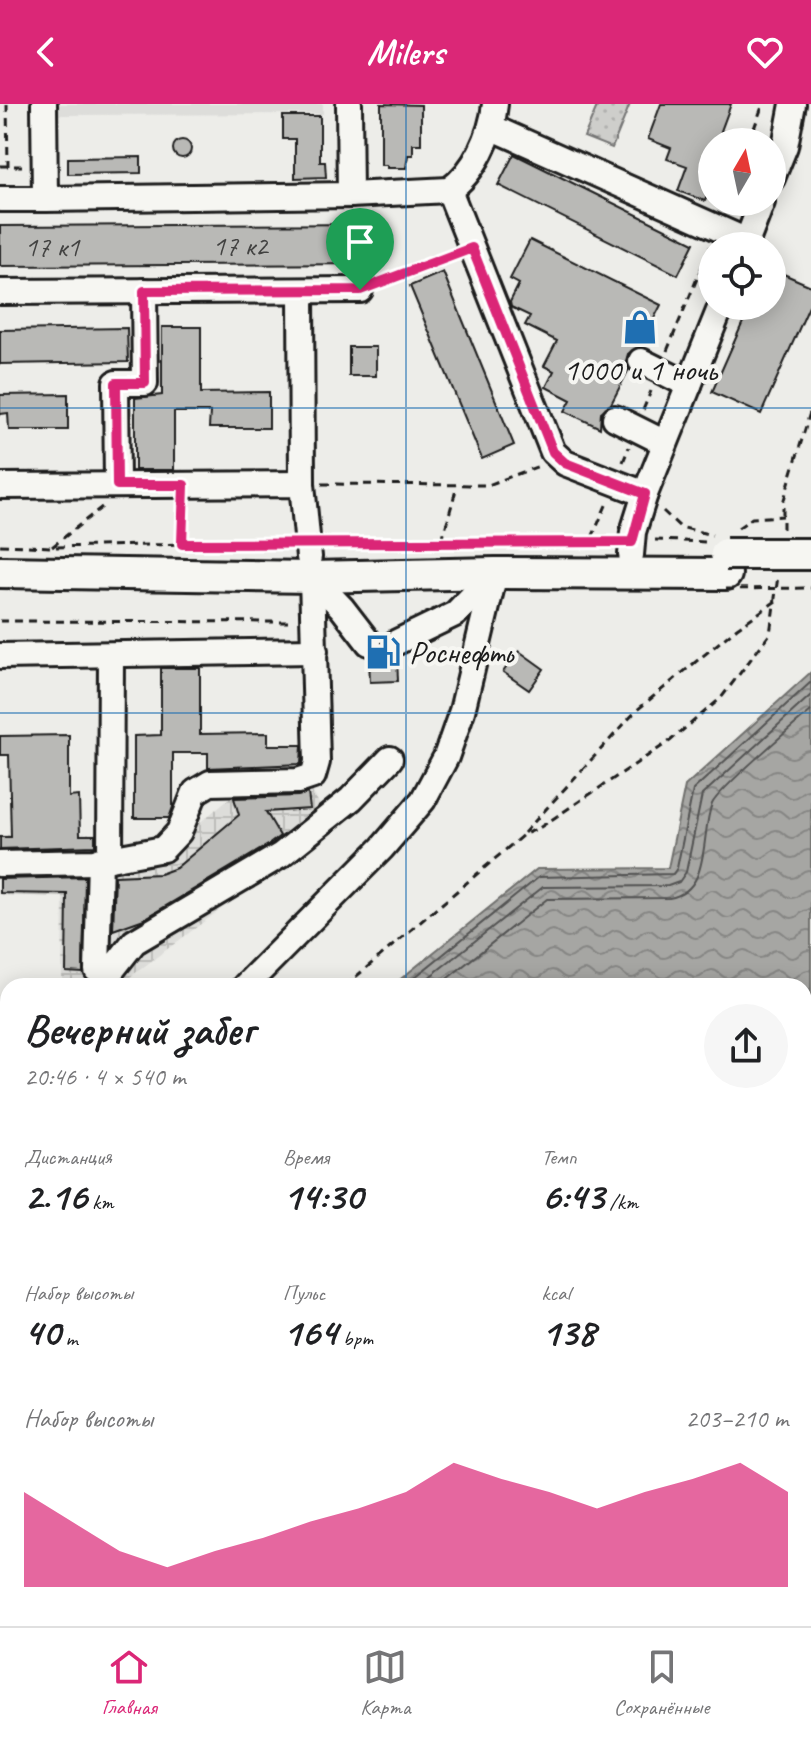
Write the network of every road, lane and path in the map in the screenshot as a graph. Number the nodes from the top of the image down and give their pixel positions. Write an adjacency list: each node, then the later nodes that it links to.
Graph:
1 (7, 104): 9 (path)
2 (44, 104): 13 (street)
3 (349, 104): 11 (street)
4 (763, 104): 7 (path)
5 (793, 104): 8 (street)
6 (493, 116): 10 (street); 14 (street)
7 (754, 128)
8 (786, 141)
9 (8, 166)
10 (449, 190): 11 (street); 16 (street)
11 (350, 195): 13 (street)
12 (0, 199): 13 (street)
13 (45, 199)
14 (717, 228): 15 (street); 22 (path)
15 (724, 232)
16 (472, 248): 17 (path); 27 (street)
17 (360, 290): 19 (street)
18 (144, 291): 19 (street); 20 (street); 30 (street)
19 (301, 291): 29 (street)
20 (0, 292)
21 (715, 320): 23 (street)
22 (650, 365): 23 (street); 25 (path)
23 (689, 385): 26 (street)
24 (811, 409): 35 (path)
25 (625, 424): 26 (street); 28 (path)
26 (665, 443): 34 (street)
27 (553, 452): 28 (street); 33 (path)
28 (616, 482): 34 (street); 36 (path)
29 (302, 484): 31 (street); 33 (path); 46 (street)
30 (123, 485): 31 (street); 32 (street); 41 (path)
31 (184, 485): 39 (path)
32 (0, 486)
33 (457, 486): 37 (path)
34 (645, 494): 42 (street); 44 (path)
35 (783, 516): 38 (path); 44 (path)
36 (591, 540): 37 (path); 42 (path)
37 (442, 541): 46 (path)
38 (782, 543)
39 (182, 544): 41 (path); 46 (path)
40 (0, 545): 41 (path)
41 (52, 547)
42 (632, 548): 44 (main road); 44 (path); 46 (main road)
43 (0, 553): 46 (main road)
44 (724, 554): 45 (main road, bridge); 49 (main road); 50 (main road); 51 (path, bridge)
45 (811, 554)
46 (310, 559): 47 (main road); 49 (main road); 54 (street); 55 (street)
47 (0, 572)
48 (779, 572): 52 (path)
49 (495, 573): 53 (street); 64 (street)
50 (811, 573)
51 (811, 588)
52 (776, 601): 59 (path); 59 (path)
53 (397, 642)
54 (369, 643)
55 (315, 651): 56 (street); 60 (street)
56 (111, 655): 57 (street); 60 (street)
57 (0, 656)
58 (390, 759): 63 (street)
59 (523, 835): 65 (path)
60 (105, 860): 61 (street); 62 (street)
61 (0, 864)
62 (97, 978)
63 (100, 978)
64 (253, 978)
65 (354, 978)

